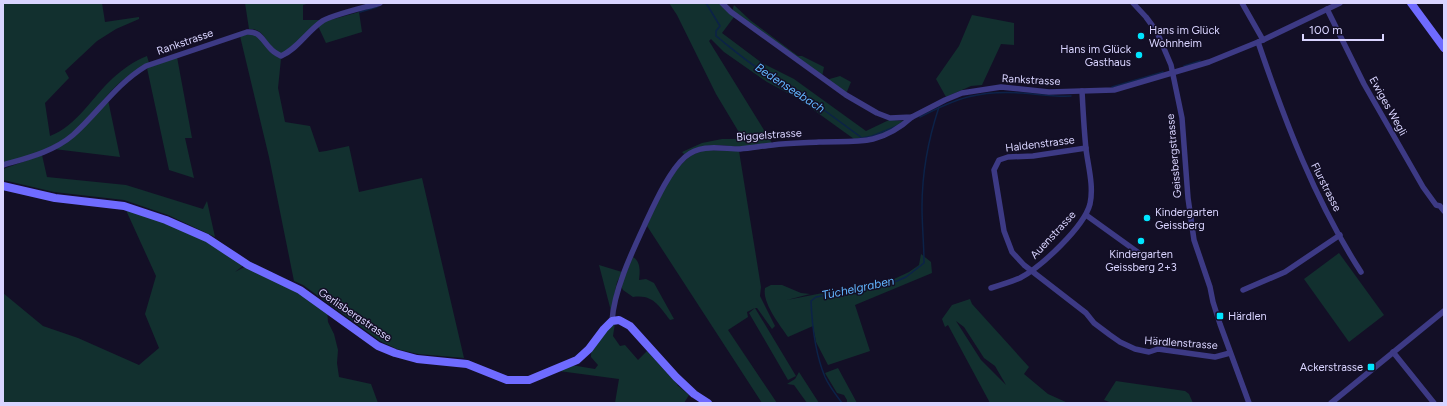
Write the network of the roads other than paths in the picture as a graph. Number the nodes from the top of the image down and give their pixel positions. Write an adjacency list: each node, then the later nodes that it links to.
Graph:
1 (380, 3): 14 (street, Rankstrasse)
2 (722, 3): 12 (street, Rankstrasse)
3 (1134, 3): 10 (street, Geissbergstrasse)
4 (1242, 3): 8 (street, Flurstrasse)
5 (1340, 3): 7 (street, Rankstrasse)
6 (1411, 3): 9 (street)
7 (1327, 9): 8 (street, Rankstrasse); 16 (street, Ewiges Wegli)
8 (1260, 41): 10 (street, Rankstrasse); 18 (street, Flurstrasse)
9 (1444, 48)
10 (1172, 73): 11 (street, Rankstrasse); 27 (street, Geissbergstrasse)
11 (1082, 91): 12 (street, Rankstrasse); 13 (street, Auenstrasse)
12 (912, 117): 25 (street, Biggelstrasse)
13 (1086, 148): 17 (street, Auenstrasse); 20 (street, Haldenstrasse)
14 (3, 165)
15 (3, 186): 25 (street, Gerlisbergstrasse)
16 (1444, 211)
17 (1086, 215): 19 (street, Auenstrasse); 20 (street, Auenstrasse)
18 (1340, 235): 21 (street, Flurstrasse); 23 (street)
19 (1143, 256)
20 (1031, 271): 22 (street, Auenstrasse); 27 (street, Härdlenstrasse)
21 (1361, 272)
22 (991, 288)
23 (1243, 290)
24 (1444, 311): 26 (street)
25 (612, 321): 28 (street)
26 (1393, 352): 30 (street); 31 (street)
27 (1230, 353): 29 (street, Härdlenstrasse)
28 (708, 403)
29 (1248, 403)
30 (1330, 403)
31 (1434, 403)

